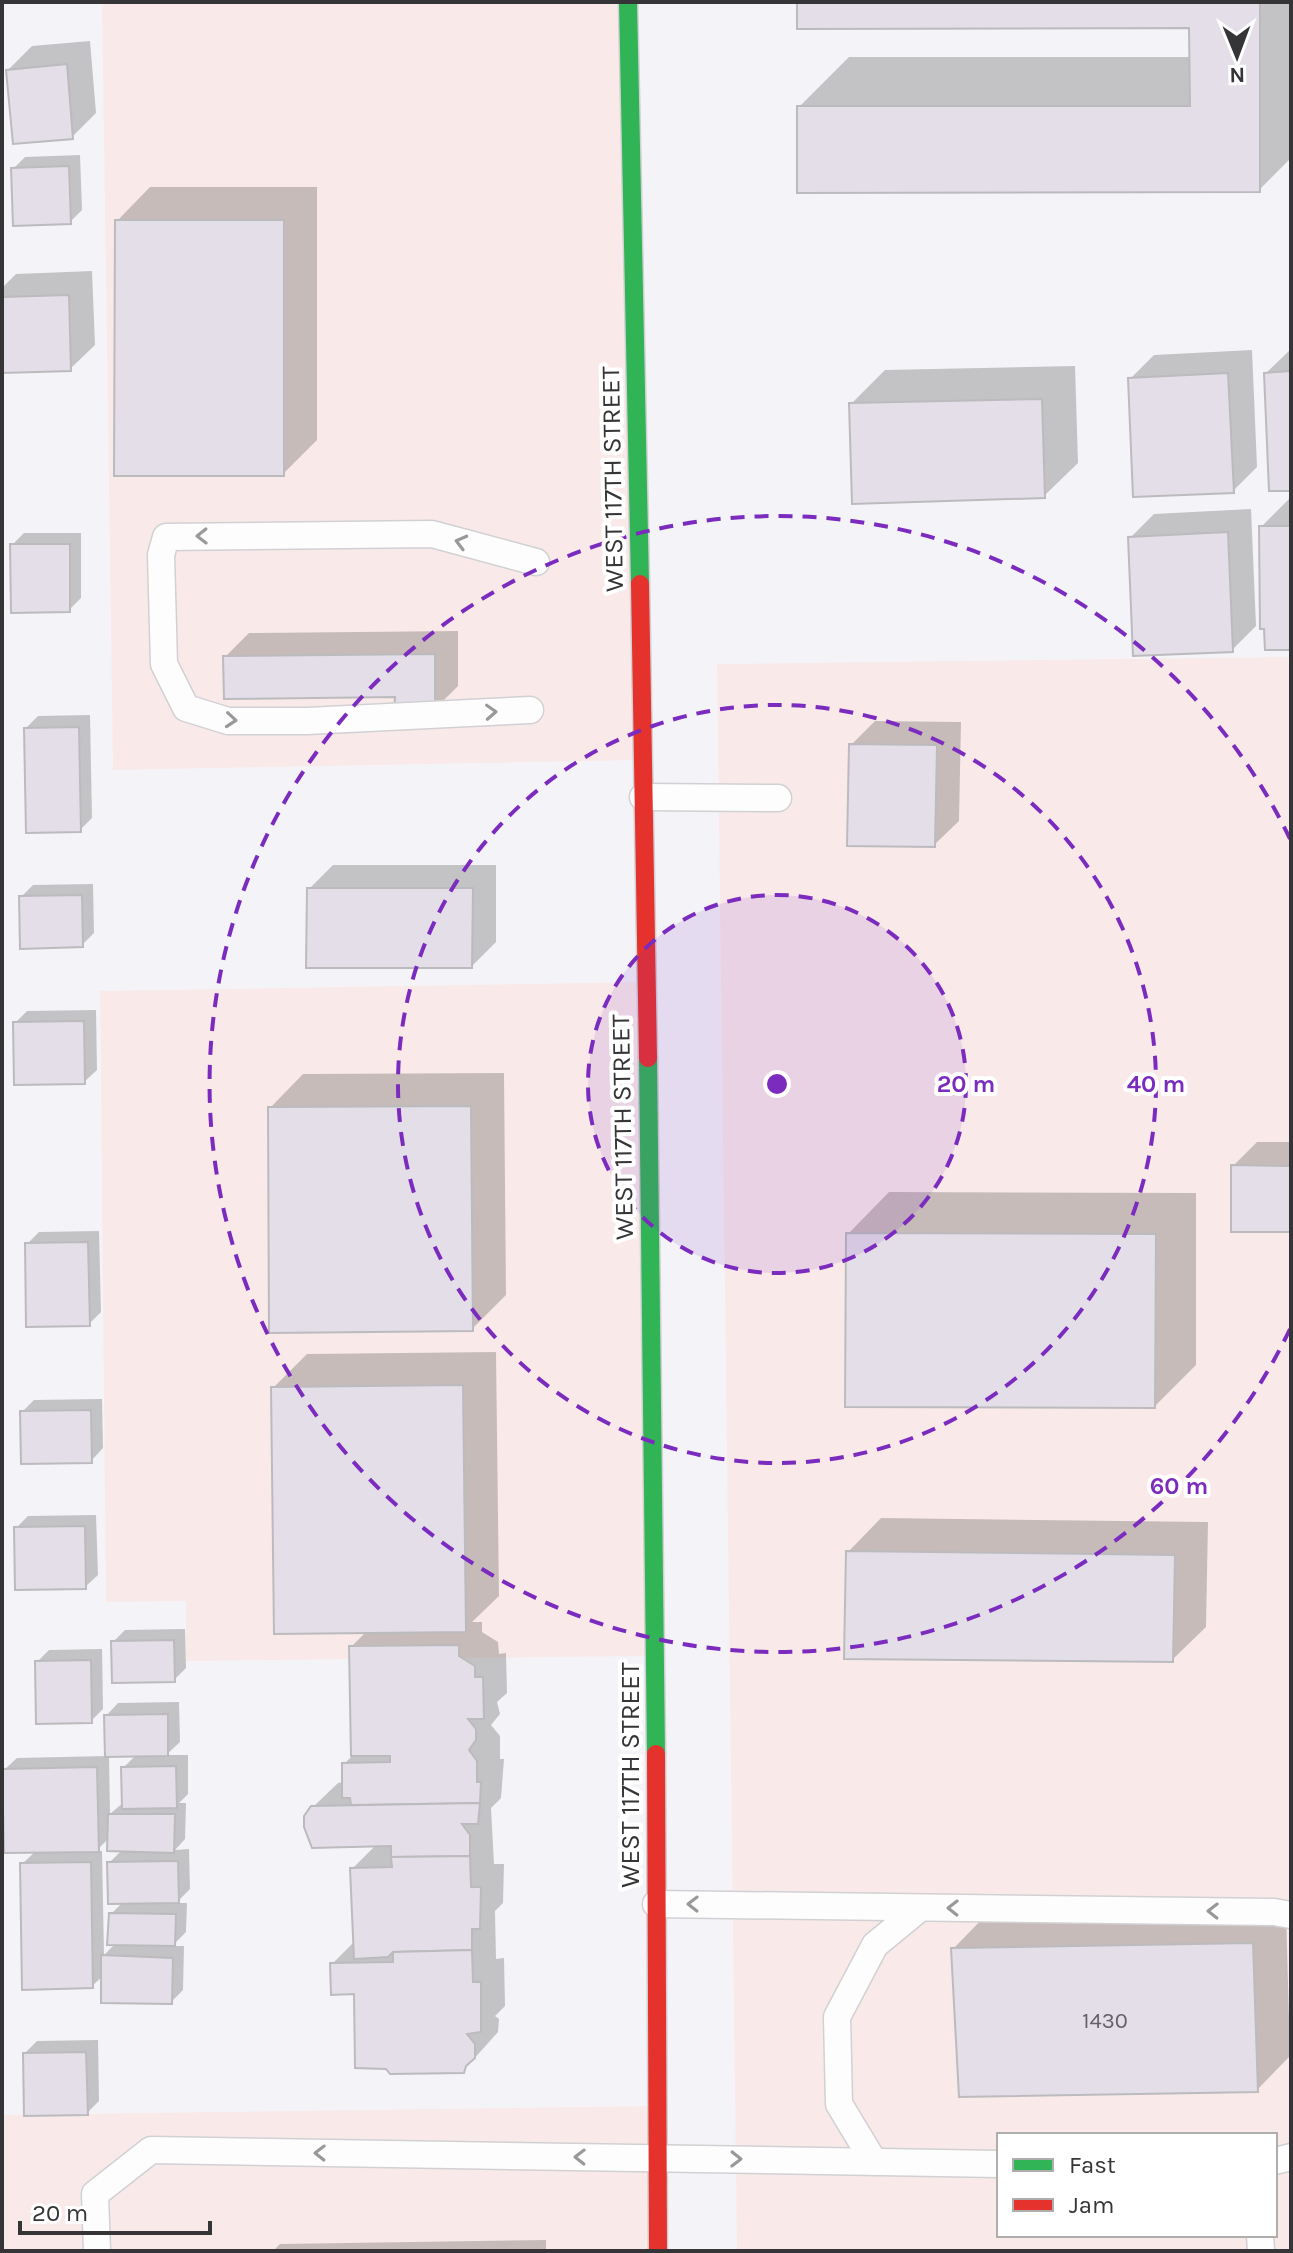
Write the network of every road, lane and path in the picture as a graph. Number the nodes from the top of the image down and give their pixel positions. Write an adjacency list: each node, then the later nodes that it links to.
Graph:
1 (628, 2): 4 (main road, WEST 117TH STREET)
2 (536, 562): 3 (lane, one-way to 3)
3 (530, 710)
4 (643, 797): 5 (lane); 6 (main road, WEST 117TH STREET)
5 (778, 798)
6 (656, 1904): 7 (lane, one-way to 6); 9 (main road, WEST 117TH STREET)
7 (920, 1908): 8 (lane, one-way to 7); 10 (lane)
8 (1291, 1915)
9 (658, 2158): 10 (lane, one-way to 10); 12 (lane, one-way to 12); 13 (main road, WEST 117TH STREET)
10 (874, 2162): 11 (lane)
11 (997, 2164)
12 (97, 2251)
13 (658, 2251)

